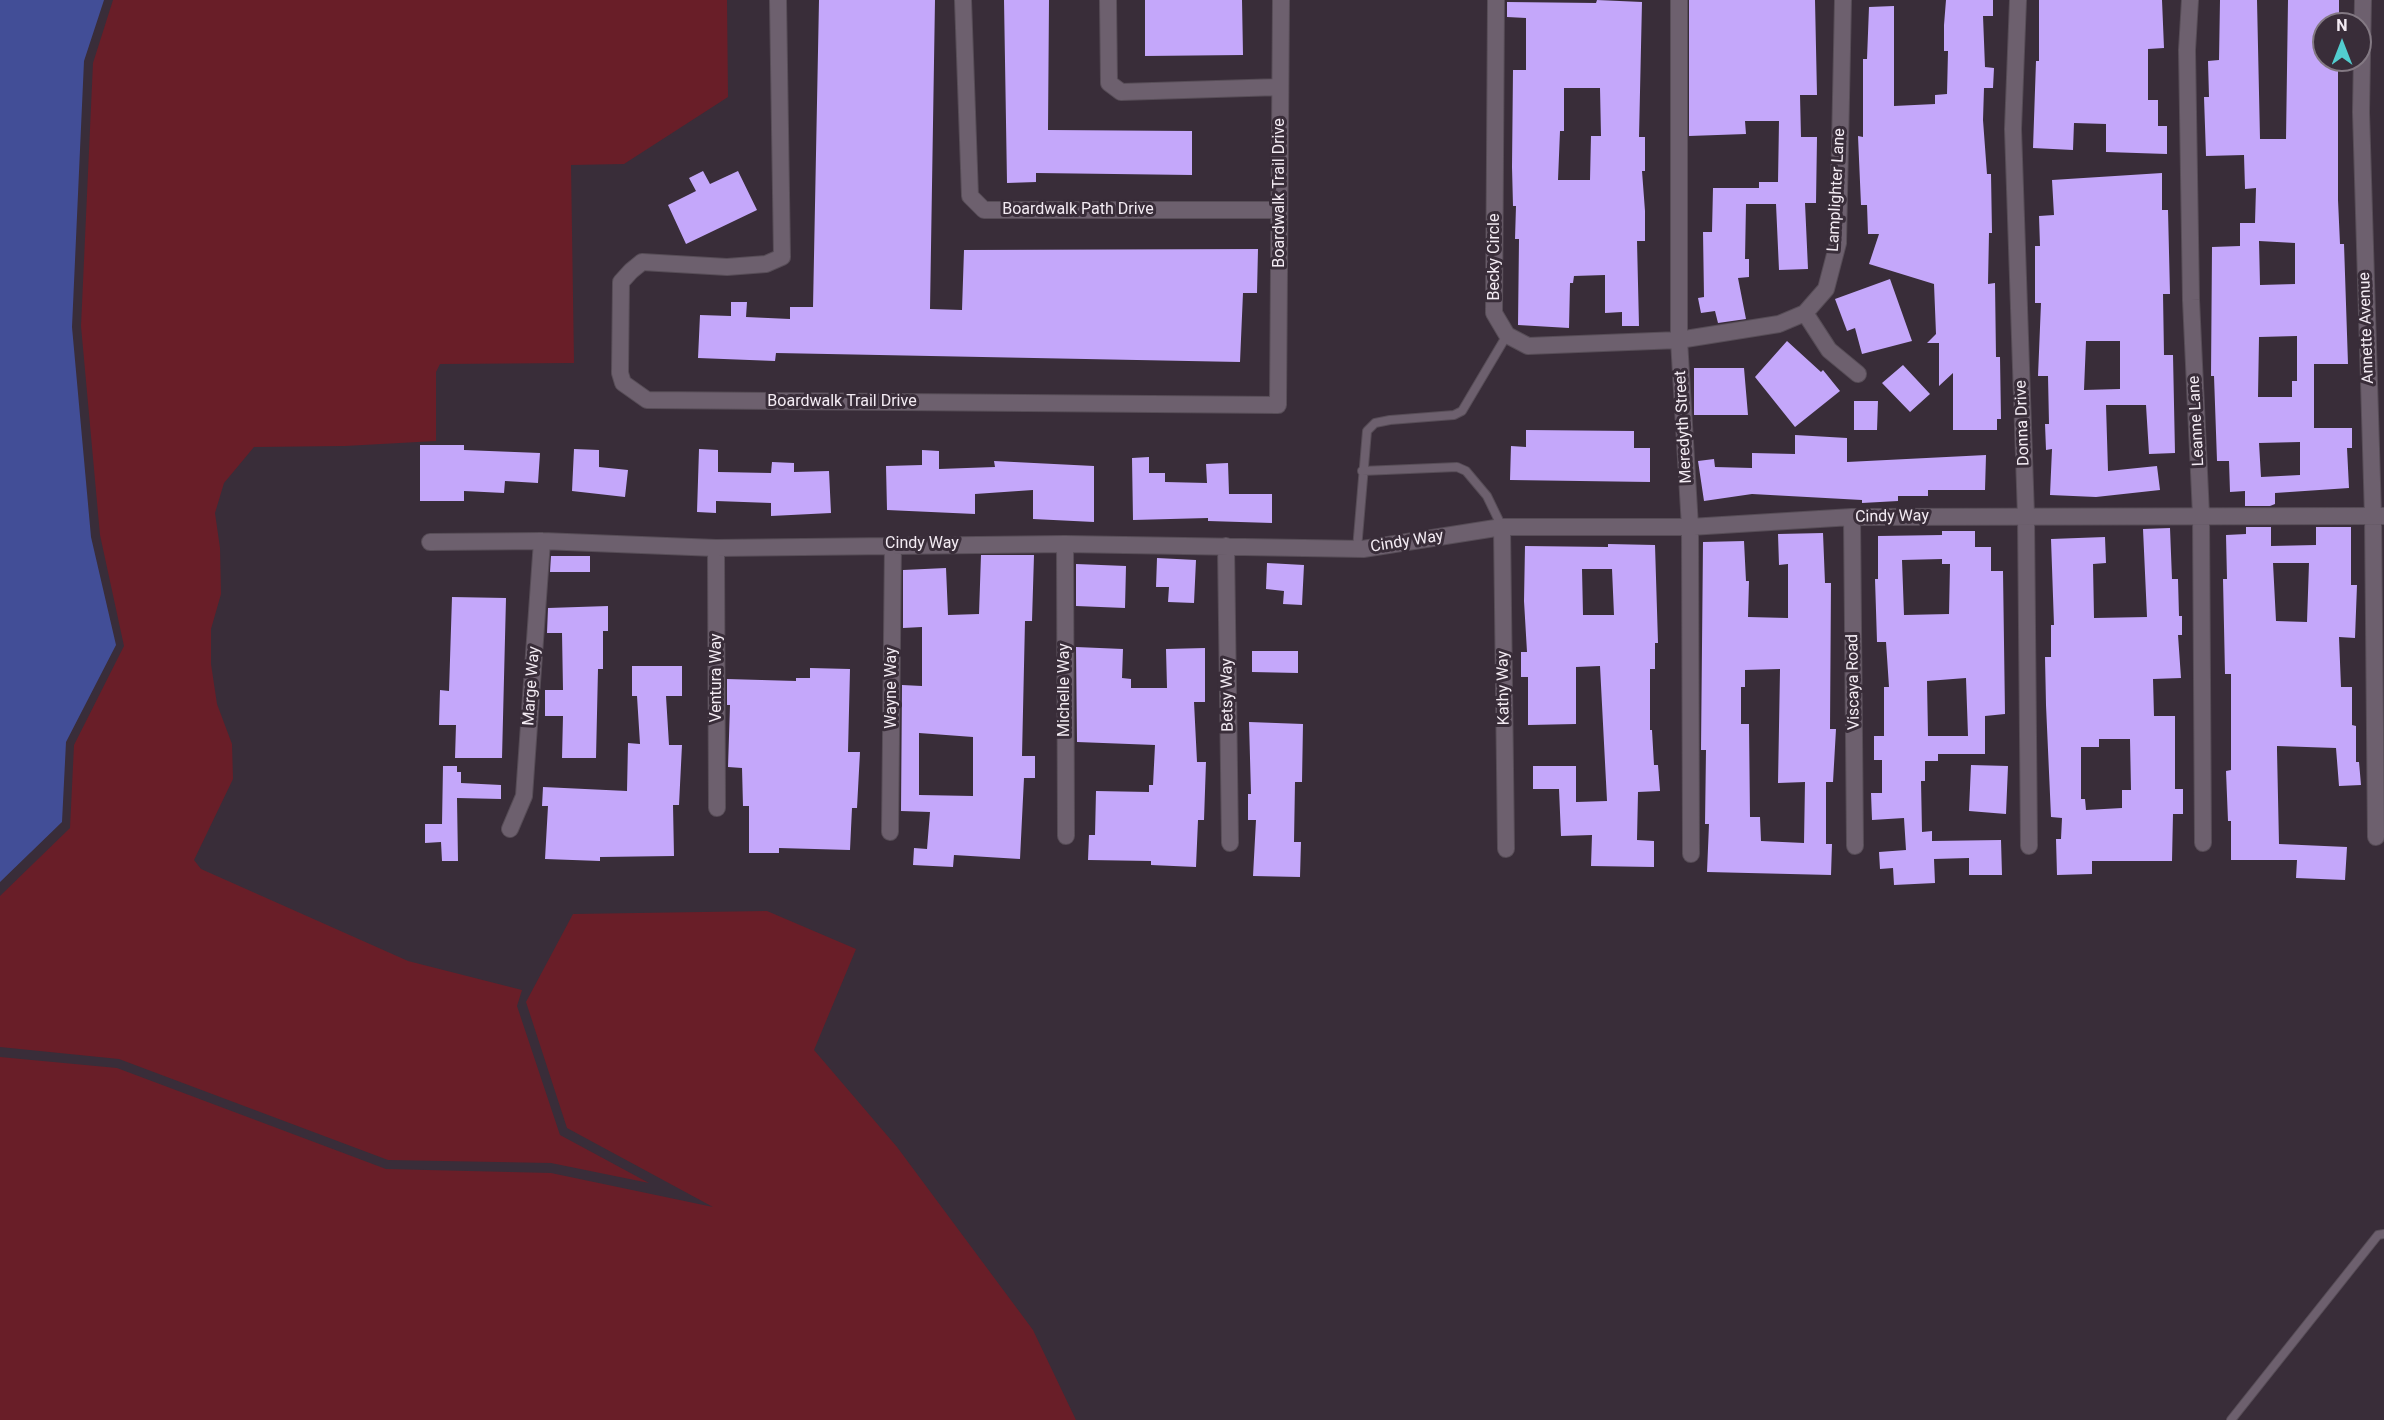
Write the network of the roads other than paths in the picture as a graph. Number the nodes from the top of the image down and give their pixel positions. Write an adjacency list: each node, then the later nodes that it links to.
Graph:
1 (778, 0): 12 (street, Boardwalk Trail Drive)
2 (963, 0): 12 (street, Boardwalk Path Drive)
3 (1108, 0): 11 (street)
4 (1281, 0): 11 (street, Boardwalk Trail Drive)
5 (1496, 0): 14 (street, Becky Circle)
6 (1679, 0): 15 (street, Meredyth Street)
7 (1843, 0): 13 (street, Lamplighter Lane)
8 (2018, 0): 19 (street, Donna Drive)
9 (2190, 0): 18 (street, Leanne Lane)
10 (2363, 0): 20 (street, Annette Avenue)
11 (1280, 87): 12 (street, Boardwalk Trail Drive)
12 (1280, 210)
13 (1805, 313): 15 (street, Lamplighter Lane); 16 (street)
14 (1507, 335): 15 (street); 17 (lane)
15 (1679, 340): 23 (street, Meredyth Street)
16 (1858, 374)
17 (1362, 471): 22 (lane); 30 (lane)
18 (2201, 515): 19 (street, Cindy Way); 20 (street, Cindy Way); 37 (street, Leanne Lane)
19 (2026, 516): 21 (street, Cindy Way); 39 (street, Donna Drive)
20 (2379, 516): 35 (street, Annette Avenue)
21 (1852, 517): 23 (street, Cindy Way); 38 (street, Viscaya Road)
22 (1502, 527): 23 (street, Cindy Way); 30 (street, Cindy Way); 40 (street, Kathy Way)
23 (1690, 527): 41 (street, Meredyth Street)
24 (542, 541): 25 (street, Cindy Way); 29 (street, Cindy Way); 32 (street, Marge Way)
25 (430, 542)
26 (893, 544): 27 (street, Cindy Way); 29 (street, Cindy Way); 33 (street, Wayne Way)
27 (1065, 544): 28 (street, Cindy Way); 34 (street, Michelle Way)
28 (1226, 546): 30 (street, Cindy Way); 36 (street, Betsy Way)
29 (716, 548): 31 (street, Ventura Way)
30 (1357, 549)
31 (717, 808)
32 (510, 829)
33 (890, 832)
34 (1066, 836)
35 (2376, 837)
36 (1230, 843)
37 (2203, 843)
38 (1855, 846)
39 (2029, 846)
40 (1506, 849)
41 (1691, 854)
42 (2384, 1234): 43 (lane)
43 (2231, 1420)

